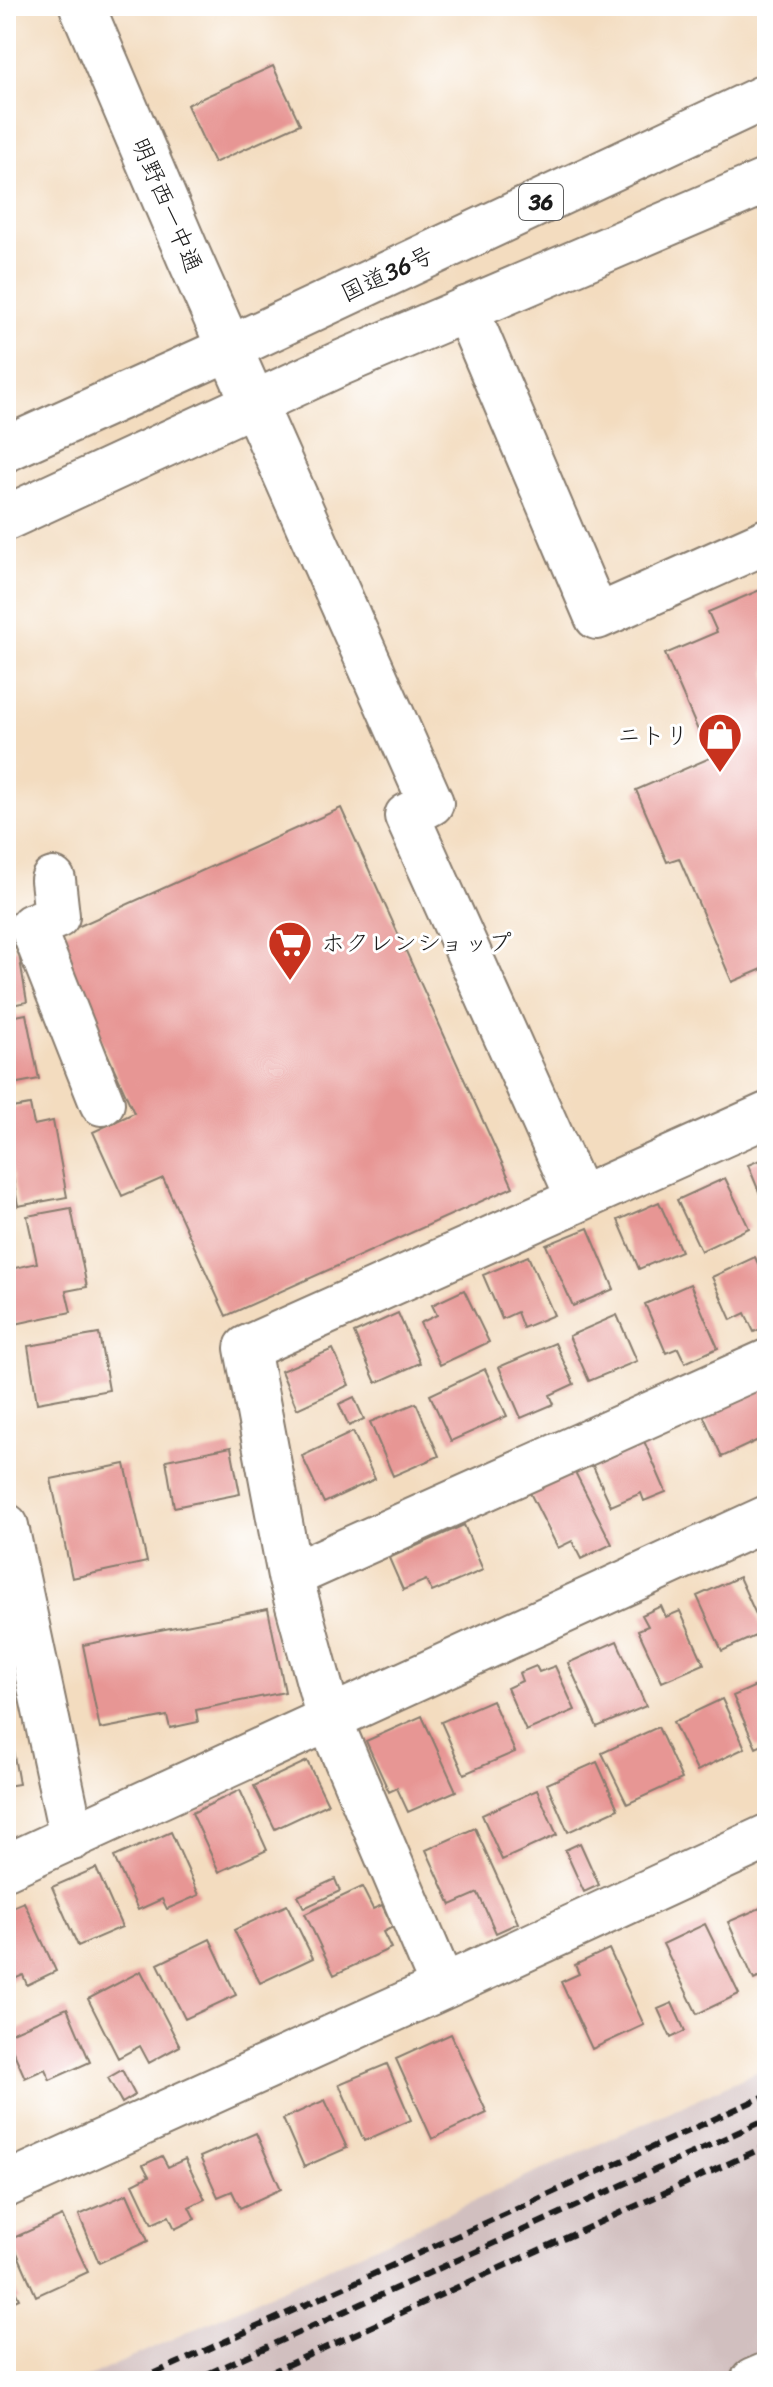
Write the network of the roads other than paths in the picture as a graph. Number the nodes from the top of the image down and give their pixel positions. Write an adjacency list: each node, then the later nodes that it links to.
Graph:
1 (82, 6): 5 (main road, 明野西一中通)
2 (767, 96): 5 (main road, 国道36号 / 36)
3 (767, 181): 4 (main road)
4 (466, 309): 6 (main road); 9 (main road)
5 (230, 348): 6 (main road, 明野西一中通); 7 (main road, 国道36号 / 36)
6 (255, 403): 8 (main road); 13 (main road, 明野西一中通)
7 (6, 449)
8 (6, 518)
9 (767, 541)
10 (53, 880): 11 (main road)
11 (102, 1103)
12 (767, 1115): 13 (main road)
13 (579, 1199): 17 (main road)
14 (767, 1362): 17 (main road)
15 (767, 1518): 18 (main road)
16 (7, 1539): 20 (main road)
17 (290, 1576): 18 (main road)
18 (329, 1719): 20 (main road); 22 (main road)
19 (767, 1837): 22 (main road)
20 (72, 1838): 21 (main road)
21 (6, 1867)
22 (443, 1987): 23 (main road)
23 (6, 2185)
24 (767, 2375): 25 (main road)
25 (753, 2381)

